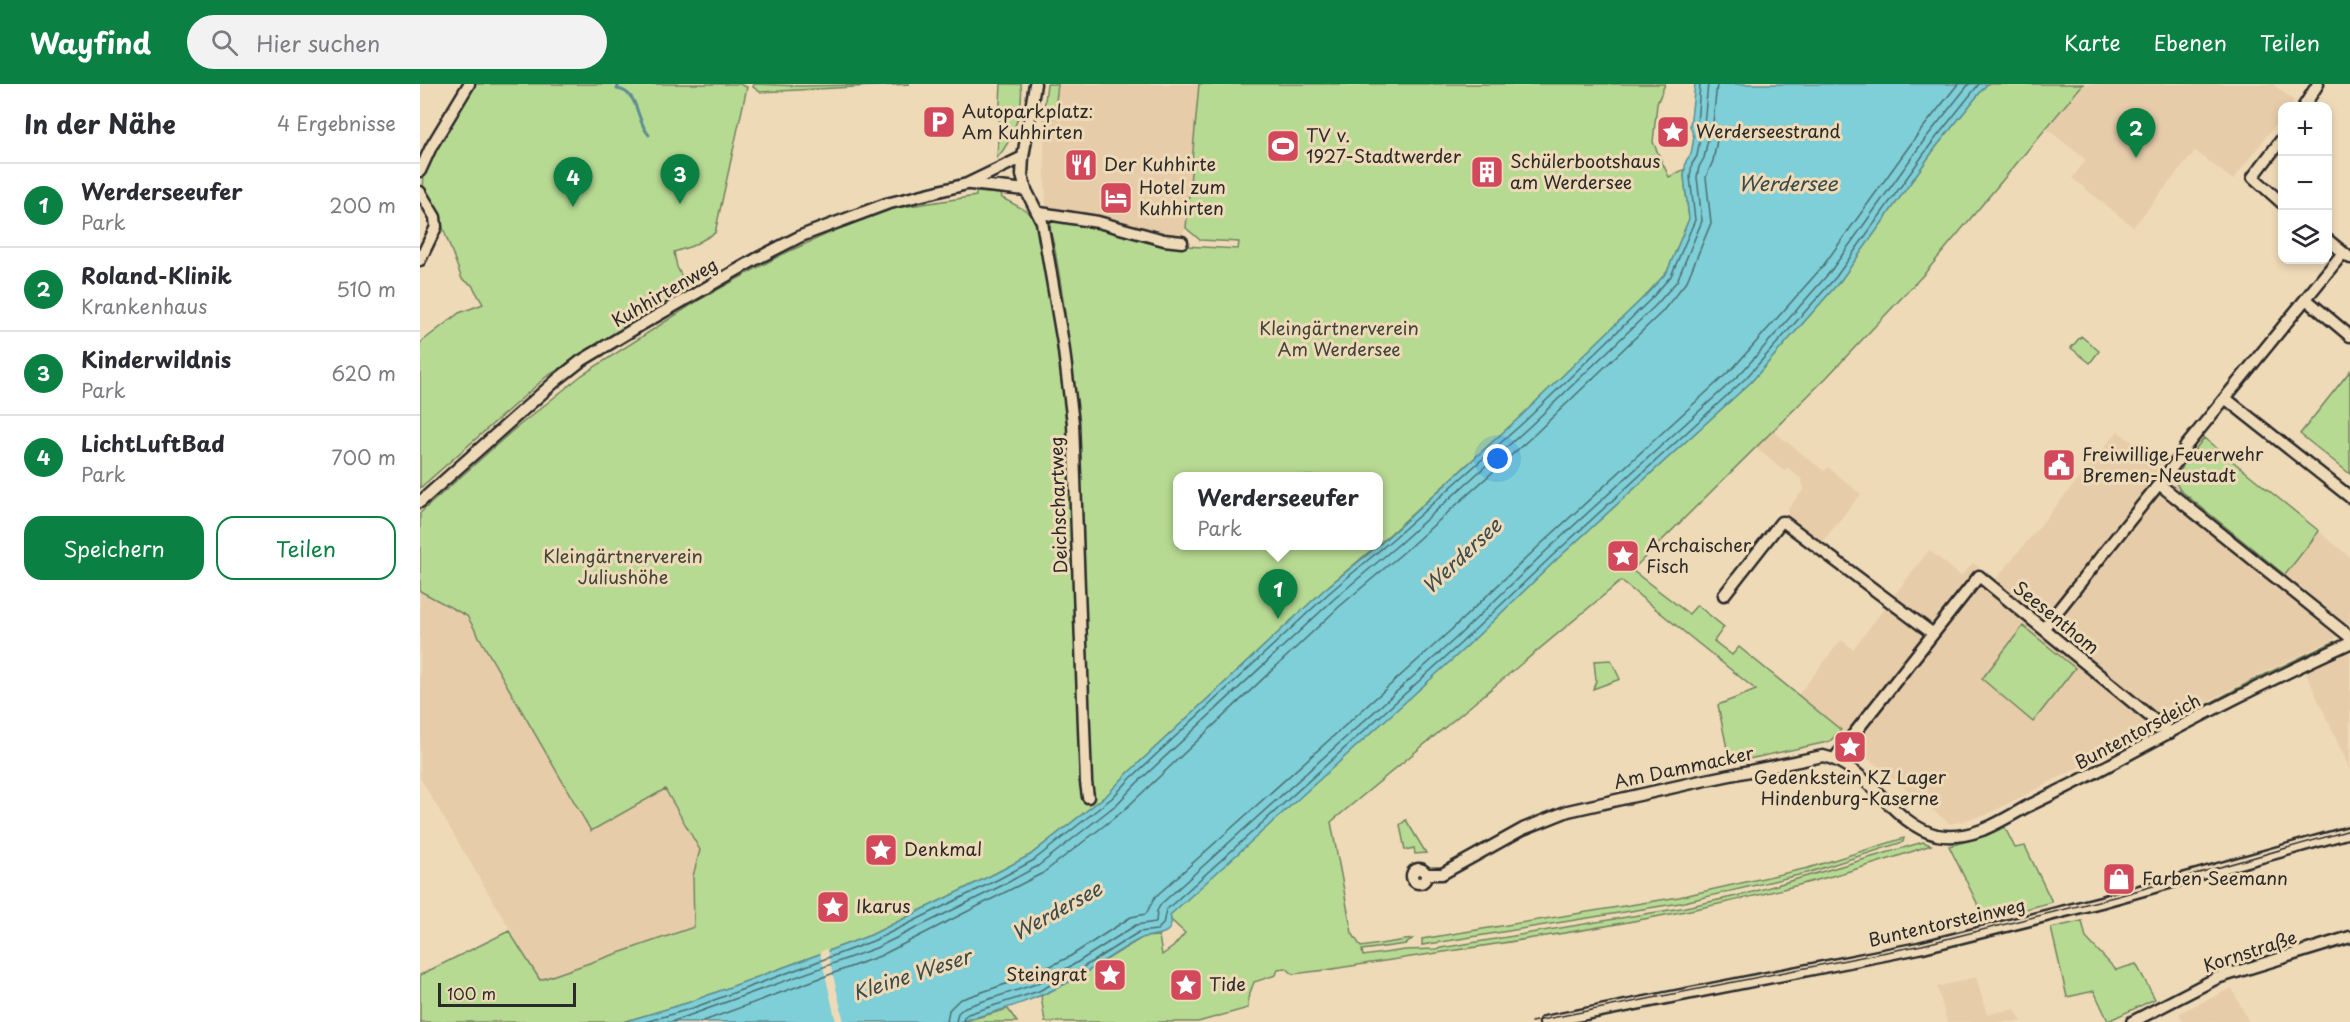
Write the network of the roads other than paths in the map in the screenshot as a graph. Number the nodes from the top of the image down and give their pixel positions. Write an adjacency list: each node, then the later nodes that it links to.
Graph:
1 (469, 84): 7 (street)
2 (1035, 84): 6 (street)
3 (2318, 84): 4 (street)
4 (2307, 102)
5 (2278, 144): 11 (street)
6 (1023, 157): 8 (street, Kuhhirtenweg); 9 (street)
7 (420, 171)
8 (967, 184): 9 (street, Kuhhirtenweg); 22 (street, Kuhhirtenweg)
9 (1026, 190): 12 (street)
10 (420, 192): 16 (street)
11 (2278, 199)
12 (1040, 213): 13 (street); 30 (street, Deichschartweg)
13 (1182, 242)
14 (2332, 244): 15 (street)
15 (2346, 256): 17 (street)
16 (420, 260)
17 (2306, 299): 18 (street); 19 (street)
18 (2350, 336)
19 (2225, 398): 20 (street); 21 (street)
20 (2159, 484): 24 (street); 26 (street)
21 (2350, 497)
22 (420, 502)
23 (1724, 595): 25 (street)
24 (2044, 628): 25 (street, Seesenthom); 28 (street, Seesenthom)
25 (1932, 633): 29 (street)
26 (2350, 637)
27 (2350, 644): 28 (street, Buntentorsdeich)
28 (2170, 732): 29 (street, Buntentorsdeich)
29 (1834, 759): 32 (street, Am Dammacker)
30 (1088, 797)
31 (2350, 832): 34 (street, Buntentorsteinweg)
32 (1426, 874)
33 (2350, 937): 35 (street, Kornstraße)
34 (1545, 1022)
35 (2132, 1022)

